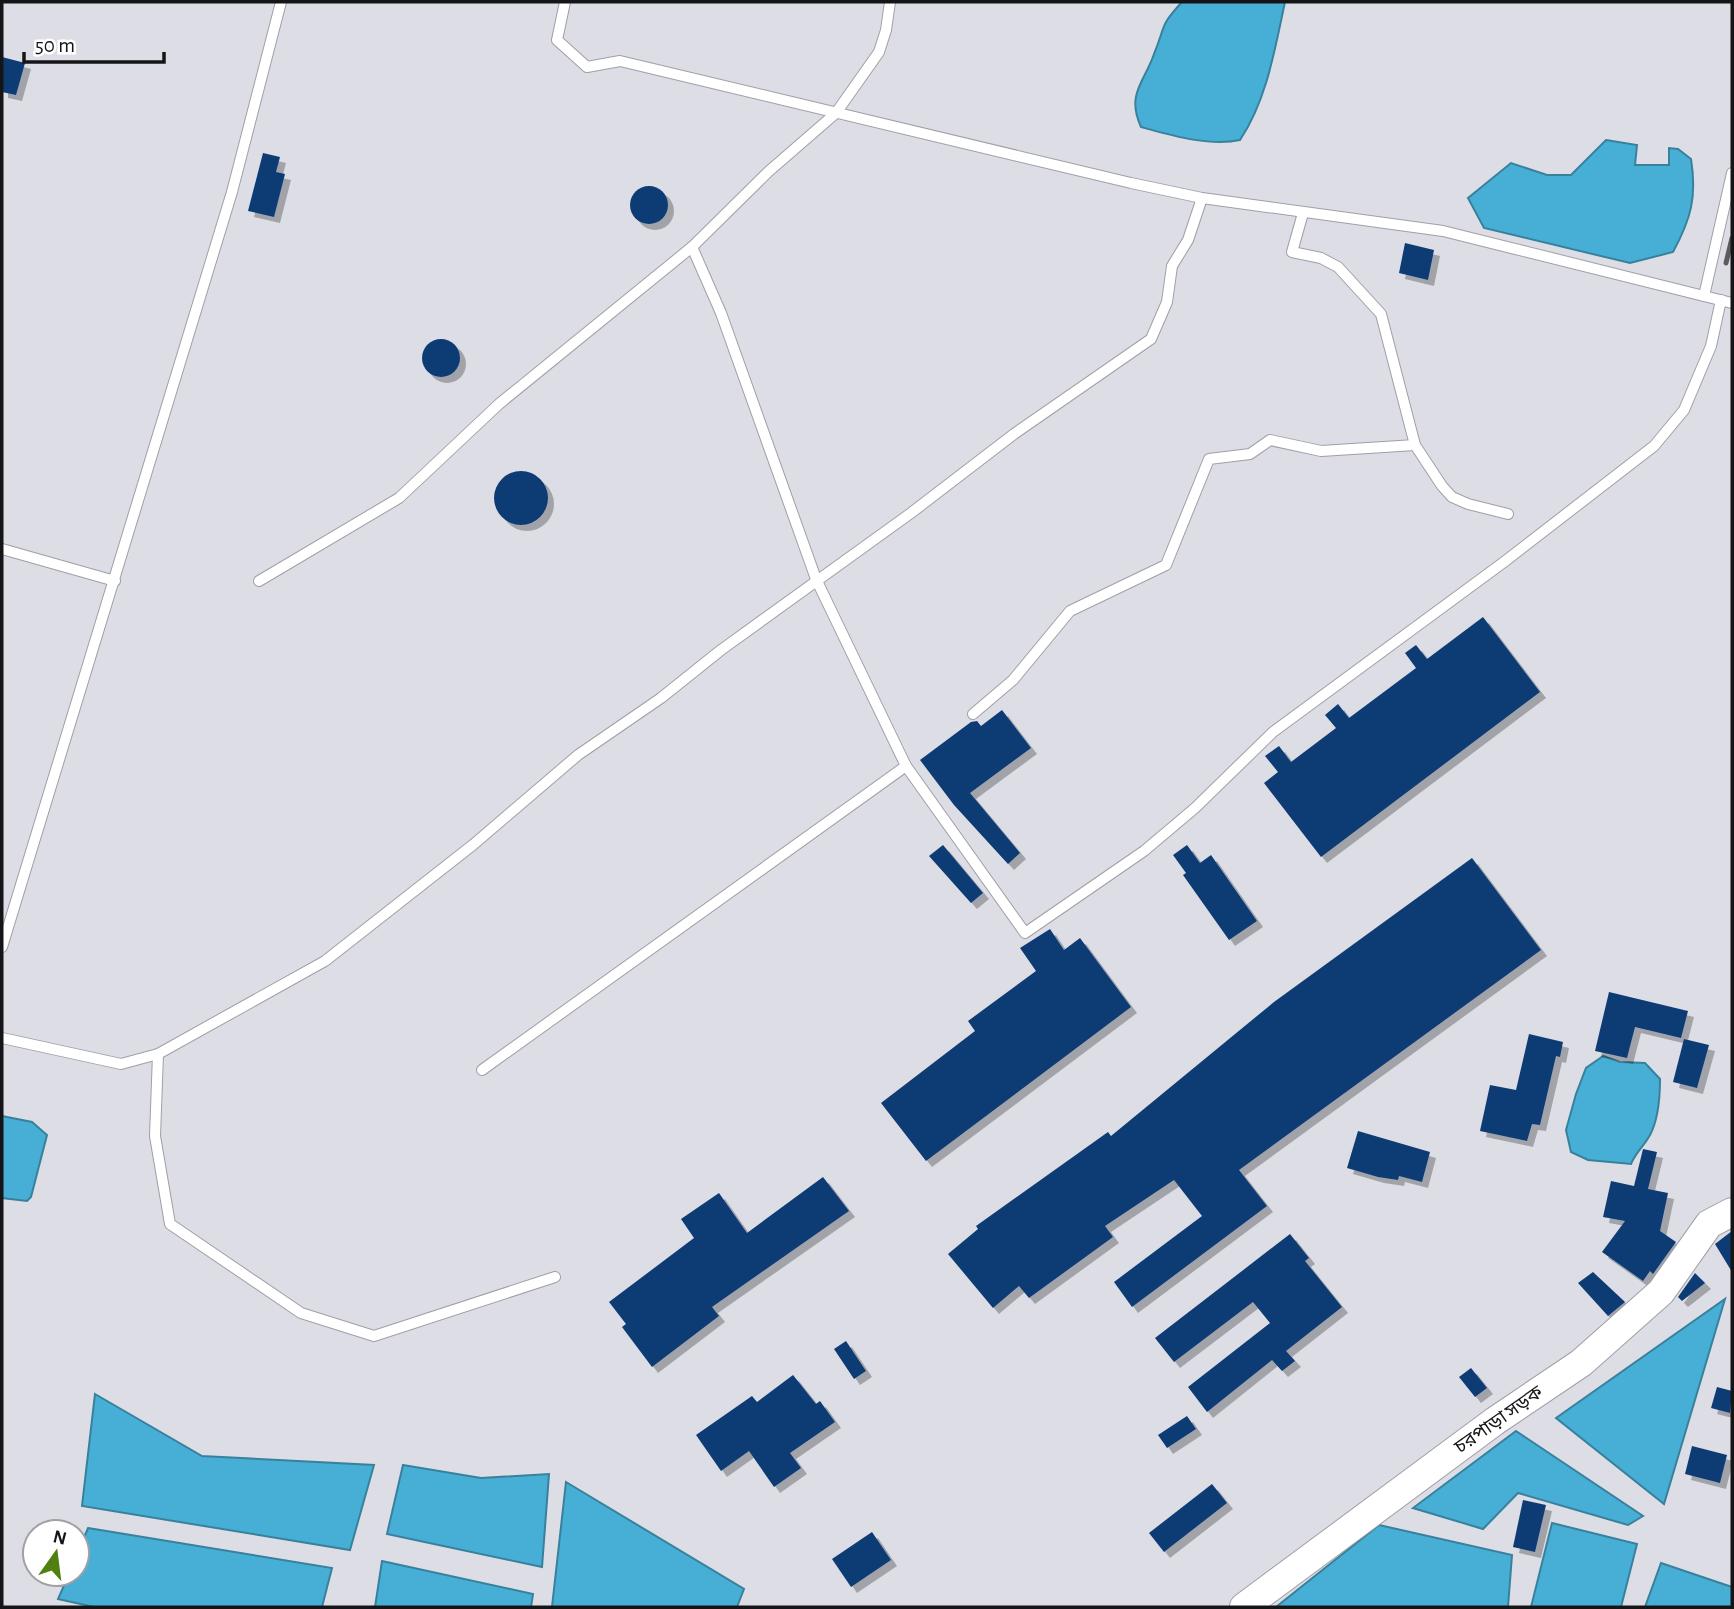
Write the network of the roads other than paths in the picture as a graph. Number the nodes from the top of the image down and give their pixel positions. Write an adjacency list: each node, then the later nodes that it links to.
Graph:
1 (281, 2): 16 (lane)
2 (565, 2): 4 (lane)
3 (890, 2): 4 (lane)
4 (836, 113): 6 (lane); 8 (lane)
5 (1732, 173): 9 (lane)
6 (1202, 198): 7 (lane); 14 (lane)
7 (1303, 213): 9 (lane); 11 (lane)
8 (692, 247): 14 (lane); 15 (lane)
9 (1704, 296): 10 (lane)
10 (1727, 302): 18 (lane)
11 (1415, 445): 12 (lane); 17 (lane)
12 (1508, 514)
13 (2, 549): 16 (lane)
14 (816, 579): 18 (lane); 21 (lane)
15 (259, 580)
16 (115, 581): 19 (lane)
17 (973, 714)
18 (906, 765): 22 (lane)
19 (2, 947)
20 (2, 1038): 21 (lane)
21 (158, 1054): 24 (lane)
22 (482, 1070)
23 (1732, 1212): 25 (street, চরপাড়া সড়ক)
24 (555, 1277)
25 (1244, 1607)

